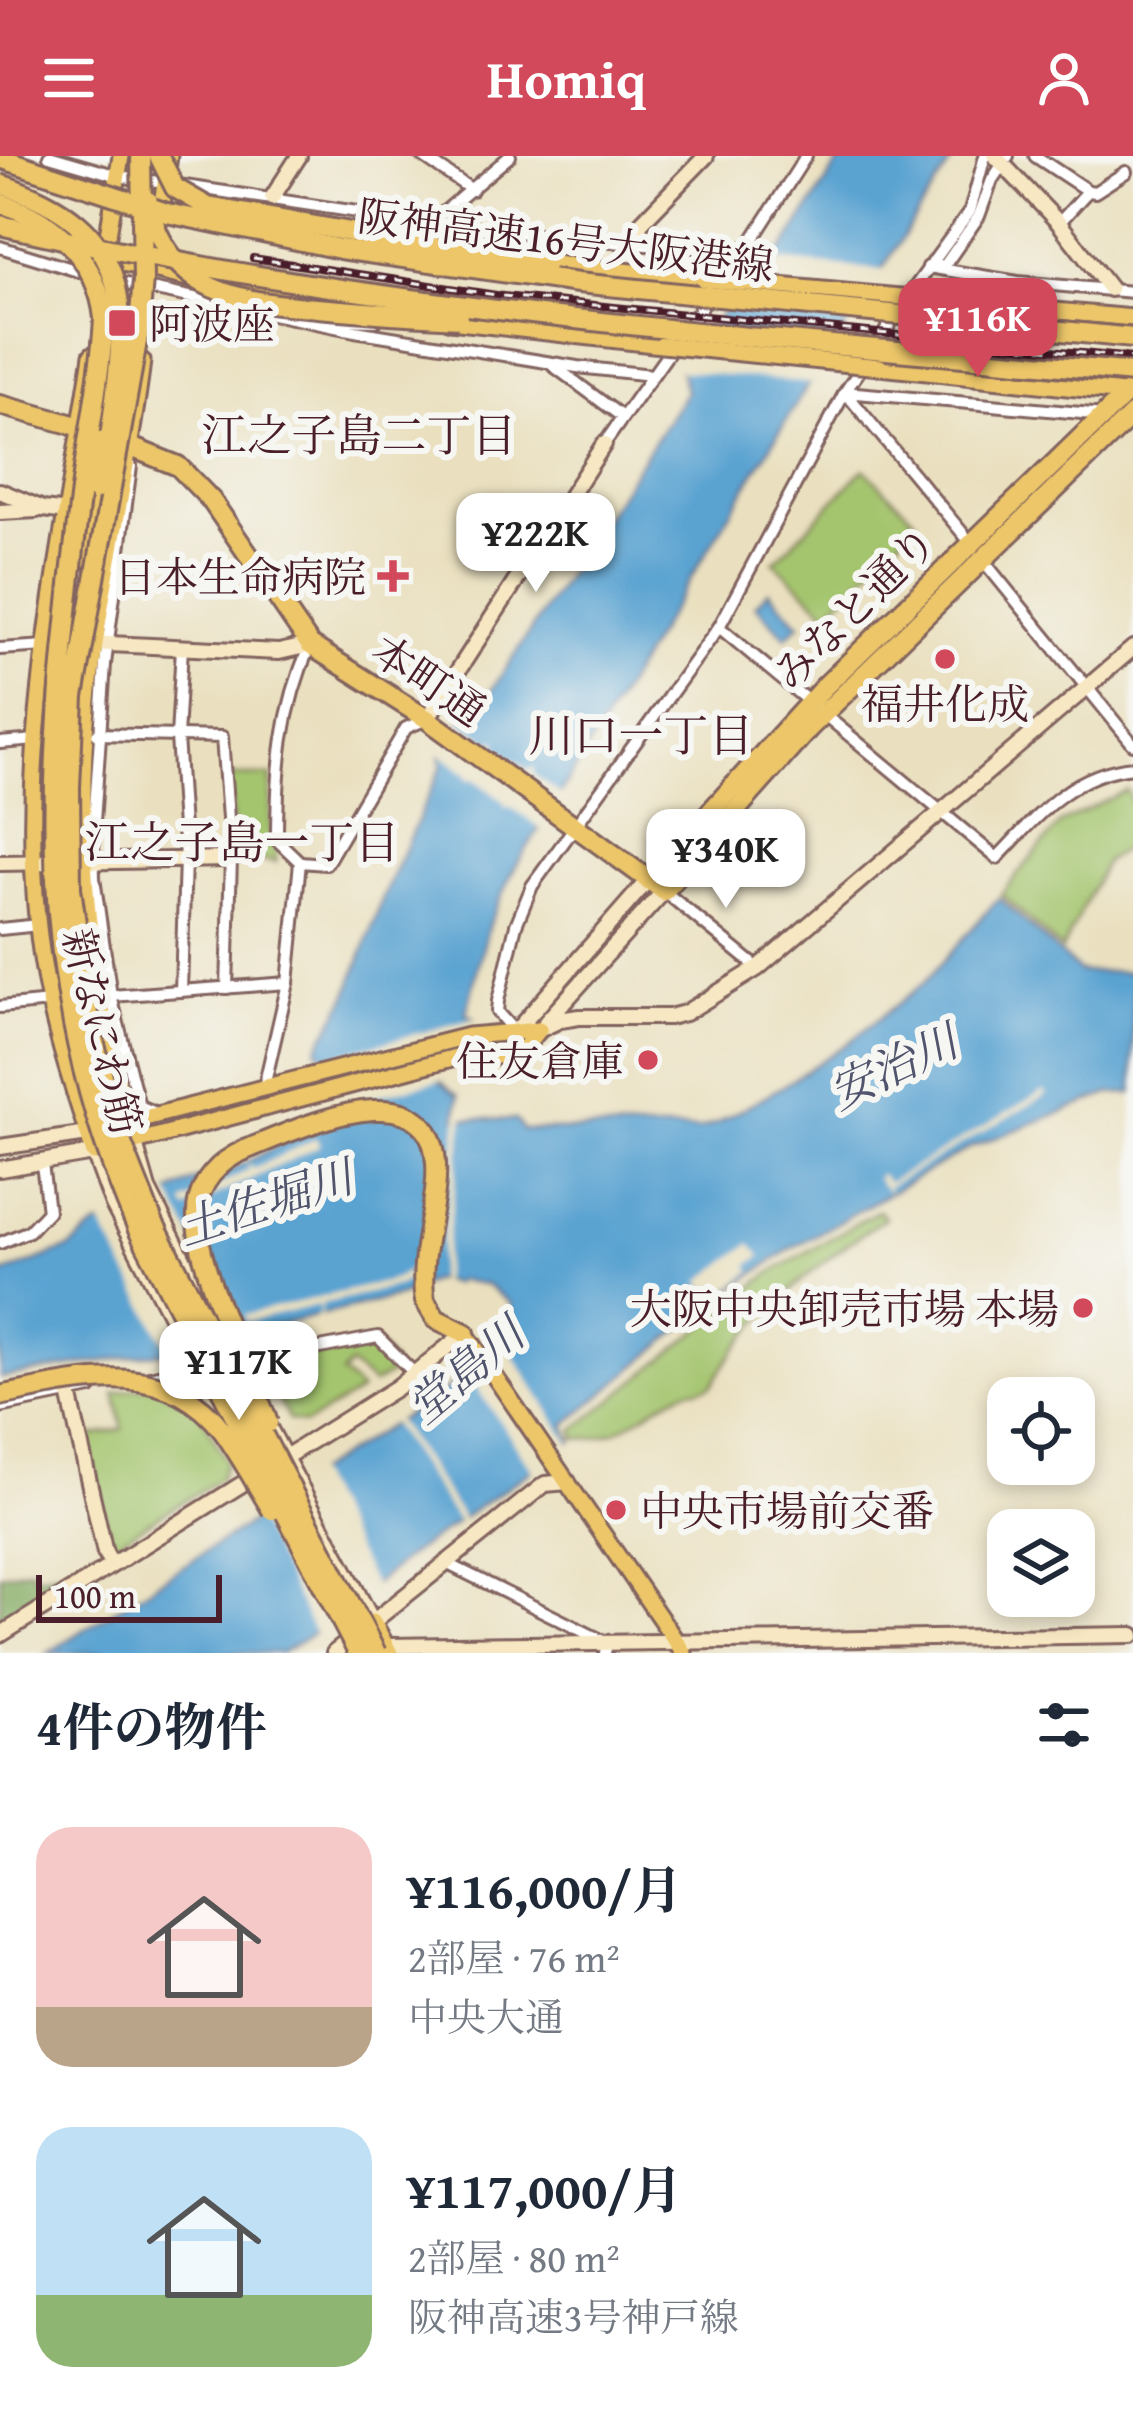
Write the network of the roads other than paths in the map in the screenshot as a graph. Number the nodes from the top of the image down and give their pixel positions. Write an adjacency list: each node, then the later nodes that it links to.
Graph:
1 (49, 156): 16 (street)
2 (121, 156): 16 (main road, 新なにわ筋)
3 (138, 156): 45 (highway, bridge); 64 (highway, bridge); 66 (highway, bridge)
4 (159, 156): 40 (highway, bridge)
5 (169, 156): 17 (main road, 新なにわ筋)
6 (299, 156): 21 (street)
7 (422, 156): 19 (street)
8 (510, 156): 19 (street)
9 (706, 156): 30 (street)
10 (806, 156): 32 (street)
11 (985, 156): 35 (street)
12 (1035, 156): 20 (street)
13 (1001, 158): 27 (street); 35 (street)
14 (0, 162): 22 (main road); 40 (highway, 阪神高速16号大阪港線, bridge)
15 (1126, 172): 20 (street)
16 (118, 176): 17 (street); 22 (main road, 新なにわ筋)
17 (166, 182): 21 (street); 24 (main road, 新なにわ筋)
18 (0, 184): 66 (highway, bridge)
19 (472, 190): 26 (street)
20 (1088, 191): 27 (street)
21 (272, 198): 25 (street)
22 (113, 200): 24 (main road); 34 (main road, 新なにわ筋)
23 (0, 203): 64 (highway, bridge)
24 (161, 210): 29 (main road); 36 (main road, 新なにわ筋)
25 (381, 216): 26 (street); 29 (street)
26 (431, 223): 30 (street); 33 (street)
27 (1059, 224): 38 (street)
28 (0, 225): 34 (main road); 45 (highway, 阪神高速16号大阪港線, bridge)
29 (316, 234): 33 (main road)
30 (632, 244): 32 (street)
31 (0, 247): 37 (street)
32 (736, 251): 49 (street)
33 (484, 256): 42 (main road, bridge)
34 (104, 259): 36 (main road); 37 (main road, 新なにわ筋)
35 (928, 267): 38 (street); 51 (street)
36 (152, 272): 39 (main road, 新なにわ筋); 44 (main road)
37 (102, 278): 39 (street); 56 (main road, 新なにわ筋)
38 (1110, 289): 41 (street)
39 (150, 291): 43 (street); 58 (main road, 新なにわ筋)
40 (661, 292): 46 (highway, 阪神高速16号大阪港線, bridge)
41 (1133, 292)
42 (1133, 317)
43 (311, 320): 44 (street); 47 (street)
44 (451, 321): 50 (main road, bridge)
45 (649, 326): 48 (highway, 阪神高速16号大阪港線, bridge)
46 (1133, 338)
47 (548, 362): 49 (street); 54 (street)
48 (1133, 373)
49 (652, 375): 54 (street)
50 (1131, 391): 55 (highway, みなと通り)
51 (845, 392): 55 (street); 63 (street); 65 (street)
52 (0, 405): 56 (highway, 本町通)
53 (1133, 414): 63 (highway, みなと通り)
54 (621, 416): 57 (street)
55 (1106, 416): 63 (highway, みなと通り)
56 (81, 428): 58 (highway, 本町通); 62 (main road, 新なにわ筋)
57 (604, 444): 74 (street)
58 (130, 445): 66 (main road, 新なにわ筋); 67 (highway, 本町通)
59 (0, 491): 60 (street)
60 (43, 509): 61 (street); 62 (street)
61 (0, 512)
62 (67, 512): 68 (main road, 新なにわ筋)
63 (976, 551): 72 (street); 73 (highway, みなと通り)
64 (68, 600): 125 (highway, bridge)
65 (718, 627): 73 (street); 82 (street)
66 (96, 639): 68 (street); 69 (street); 75 (street); 84 (main road, 新なにわ筋); 119 (highway, bridge)
67 (310, 645): 69 (street); 74 (highway, 本町通); 88 (street)
68 (46, 646): 71 (street); 77 (main road, 新なにわ筋)
69 (182, 647): 76 (street)
70 (1133, 648): 72 (street)
71 (0, 649)
72 (1088, 686): 79 (street); 81 (street)
73 (816, 709): 81 (street); 89 (highway, みなと通り)
74 (427, 718): 82 (highway, 本町通); 88 (street)
75 (98, 734): 76 (street); 84 (street)
76 (177, 736): 83 (street); 85 (street)
77 (36, 740): 78 (street); 86 (main road, 新なにわ筋)
78 (0, 743)
79 (1133, 744)
80 (1133, 767): 81 (street)
81 (941, 810): 92 (street)
82 (564, 820): 89 (highway, 本町通); 100 (street)
83 (185, 858): 84 (street); 85 (street); 95 (street)
84 (88, 859): 86 (street); 96 (street); 104 (main road, 新なにわ筋)
85 (231, 859): 94 (street)
86 (35, 861): 87 (street); 90 (main road, 新なにわ筋)
87 (0, 862)
88 (300, 862): 93 (street)
89 (656, 886): 92 (street); 99 (street, みなと通り); 100 (street, みなと通り)
90 (39, 925): 91 (street); 97 (main road, 新なにわ筋)
91 (0, 929)
92 (758, 968): 99 (street)
93 (288, 983): 94 (street); 102 (street)
94 (226, 988): 95 (street)
95 (182, 991): 96 (street)
96 (110, 996): 103 (street)
97 (50, 1002): 98 (street); 105 (main road, 新なにわ筋)
98 (0, 1007)
99 (539, 1030): 100 (main road); 101 (main road, みなと通り)
100 (515, 1032): 101 (main road, みなと通り); 102 (main road)
101 (508, 1056): 106 (main road)
102 (265, 1087): 103 (main road)
103 (160, 1114): 104 (main road)
104 (128, 1122): 105 (main road); 106 (main road, 新なにわ筋)
105 (88, 1134): 107 (street); 108 (main road, 新なにわ筋)
106 (134, 1140): 108 (main road); 114 (street, 新なにわ筋, bridge)
107 (0, 1147)
108 (94, 1153): 109 (street); 113 (street, 新なにわ筋)
109 (42, 1164): 110 (street); 111 (street)
110 (0, 1169)
111 (0, 1243)
112 (470, 1339): 115 (street); 119 (highway, bridge); 121 (main road)
113 (191, 1361): 116 (street); 120 (street, 新なにわ筋)
114 (236, 1364): 115 (street); 119 (street, 新なにわ筋)
115 (416, 1375): 119 (street)
116 (69, 1393): 118 (street); 122 (street)
117 (0, 1396): 125 (highway, bridge)
118 (0, 1407)
119 (289, 1468): 120 (street); 124 (street, 新なにわ筋); 135 (highway, bridge)
120 (254, 1474): 122 (street); 125 (street, 新なにわ筋, bridge)
121 (568, 1482): 123 (street); 131 (main road)
122 (111, 1563): 126 (street)
123 (446, 1563): 124 (street); 133 (street)
124 (369, 1614): 134 (street); 135 (main road, 新なにわ筋)
125 (335, 1618): 134 (highway, bridge)
126 (0, 1634)
127 (1133, 1635): 128 (street)
128 (1010, 1636): 129 (street); 136 (street)
129 (904, 1645): 130 (street)
130 (845, 1646): 131 (street)
131 (679, 1647): 133 (street)
132 (458, 1648): 133 (street); 135 (street)
133 (606, 1648)
134 (346, 1651)
135 (384, 1651)
136 (1008, 1653)

